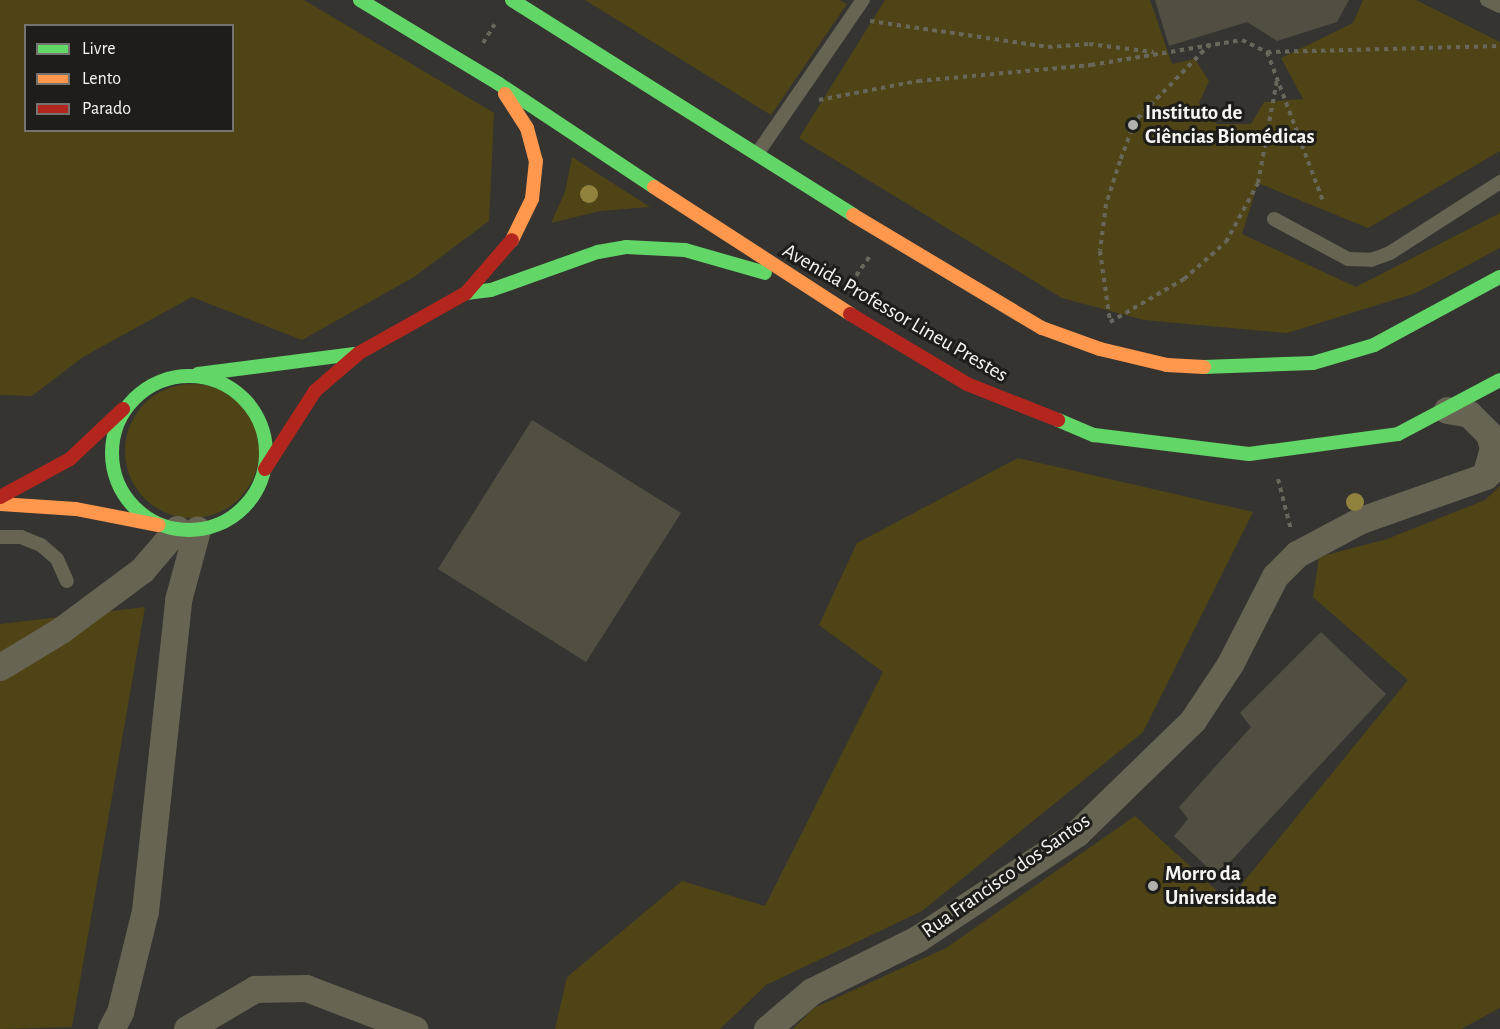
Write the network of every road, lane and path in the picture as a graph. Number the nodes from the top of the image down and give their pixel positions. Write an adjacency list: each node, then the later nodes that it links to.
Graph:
1 (360, 0): 9 (main road, Avenida Professor Lineu Prestes)
2 (512, 0): 18 (main road)
3 (863, 0): 7 (lane)
4 (1487, 0): 6 (lane)
5 (394, 2): 9 (main road)
6 (1500, 6)
7 (852, 18): 13 (path); 17 (lane)
8 (498, 19): 14 (path)
9 (403, 26): 14 (main road, Avenida Professor Lineu Prestes)
10 (1210, 43): 12 (path); 13 (path); 15 (path)
11 (1500, 45): 12 (path)
12 (1267, 52): 15 (path)
13 (1157, 53): 17 (path)
14 (469, 66): 16 (main road, Avenida Professor Lineu Prestes)
15 (1277, 79): 20 (path)
16 (499, 84): 24 (main road, Avenida Professor Lineu Prestes); 25 (main road)
17 (791, 105): 18 (lane)
18 (757, 154): 22 (main road)
19 (1500, 182): 21 (lane)
20 (1323, 201)
21 (1274, 219)
22 (884, 234): 23 (main road); 26 (path)
23 (1500, 277)
24 (798, 283): 25 (main road); 26 (main road, Avenida Professor Lineu Prestes)
25 (466, 293): 27 (main road)
26 (836, 306): 32 (main road, Avenida Professor Lineu Prestes)
27 (359, 354): 28 (main road); 33 (main road)
28 (195, 374): 30 (main road); 33 (main road)
29 (1500, 381): 31 (main road, Avenida Professor Lineu Prestes)
30 (133, 400): 35 (main road); 37 (main road)
31 (1447, 410): 32 (main road, Avenida Professor Lineu Prestes); 34 (street, Rua Francisco dos Santos)
32 (1272, 452): 39 (path)
33 (265, 469): 37 (main road)
34 (1492, 470): 39 (street, Rua Francisco dos Santos)
35 (0, 497)
36 (0, 504): 37 (main road)
37 (181, 528): 41 (street); 42 (street)
38 (0, 537): 40 (lane)
39 (1297, 554): 45 (street, Rua Francisco dos Santos)
40 (67, 581)
41 (0, 667)
42 (111, 1029)
43 (187, 1029): 44 (street)
44 (414, 1029)
45 (766, 1029)

